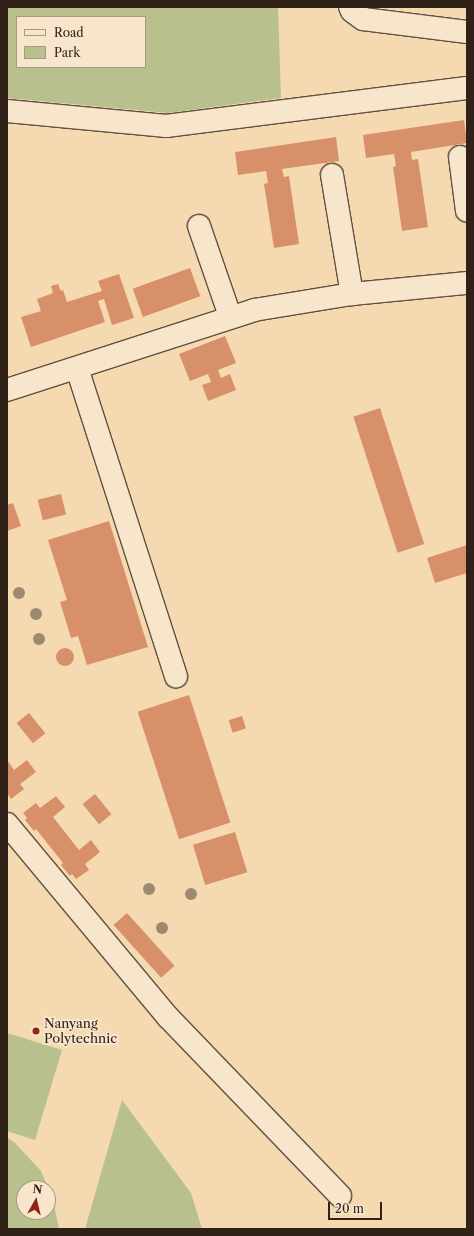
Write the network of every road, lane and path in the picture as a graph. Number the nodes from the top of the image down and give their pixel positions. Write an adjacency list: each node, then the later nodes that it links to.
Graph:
1 (350, 7): 2 (lane)
2 (467, 32)
3 (467, 88): 4 (lane)
4 (7, 111)
5 (460, 157): 7 (lane)
6 (332, 175): 10 (lane)
7 (467, 212)
8 (199, 226): 11 (lane)
9 (467, 283): 10 (lane)
10 (352, 294): 11 (lane)
11 (230, 316): 12 (lane)
12 (78, 368): 13 (lane); 14 (lane)
13 (7, 390)
14 (176, 676)
15 (7, 824): 16 (lane)
16 (340, 1196)

